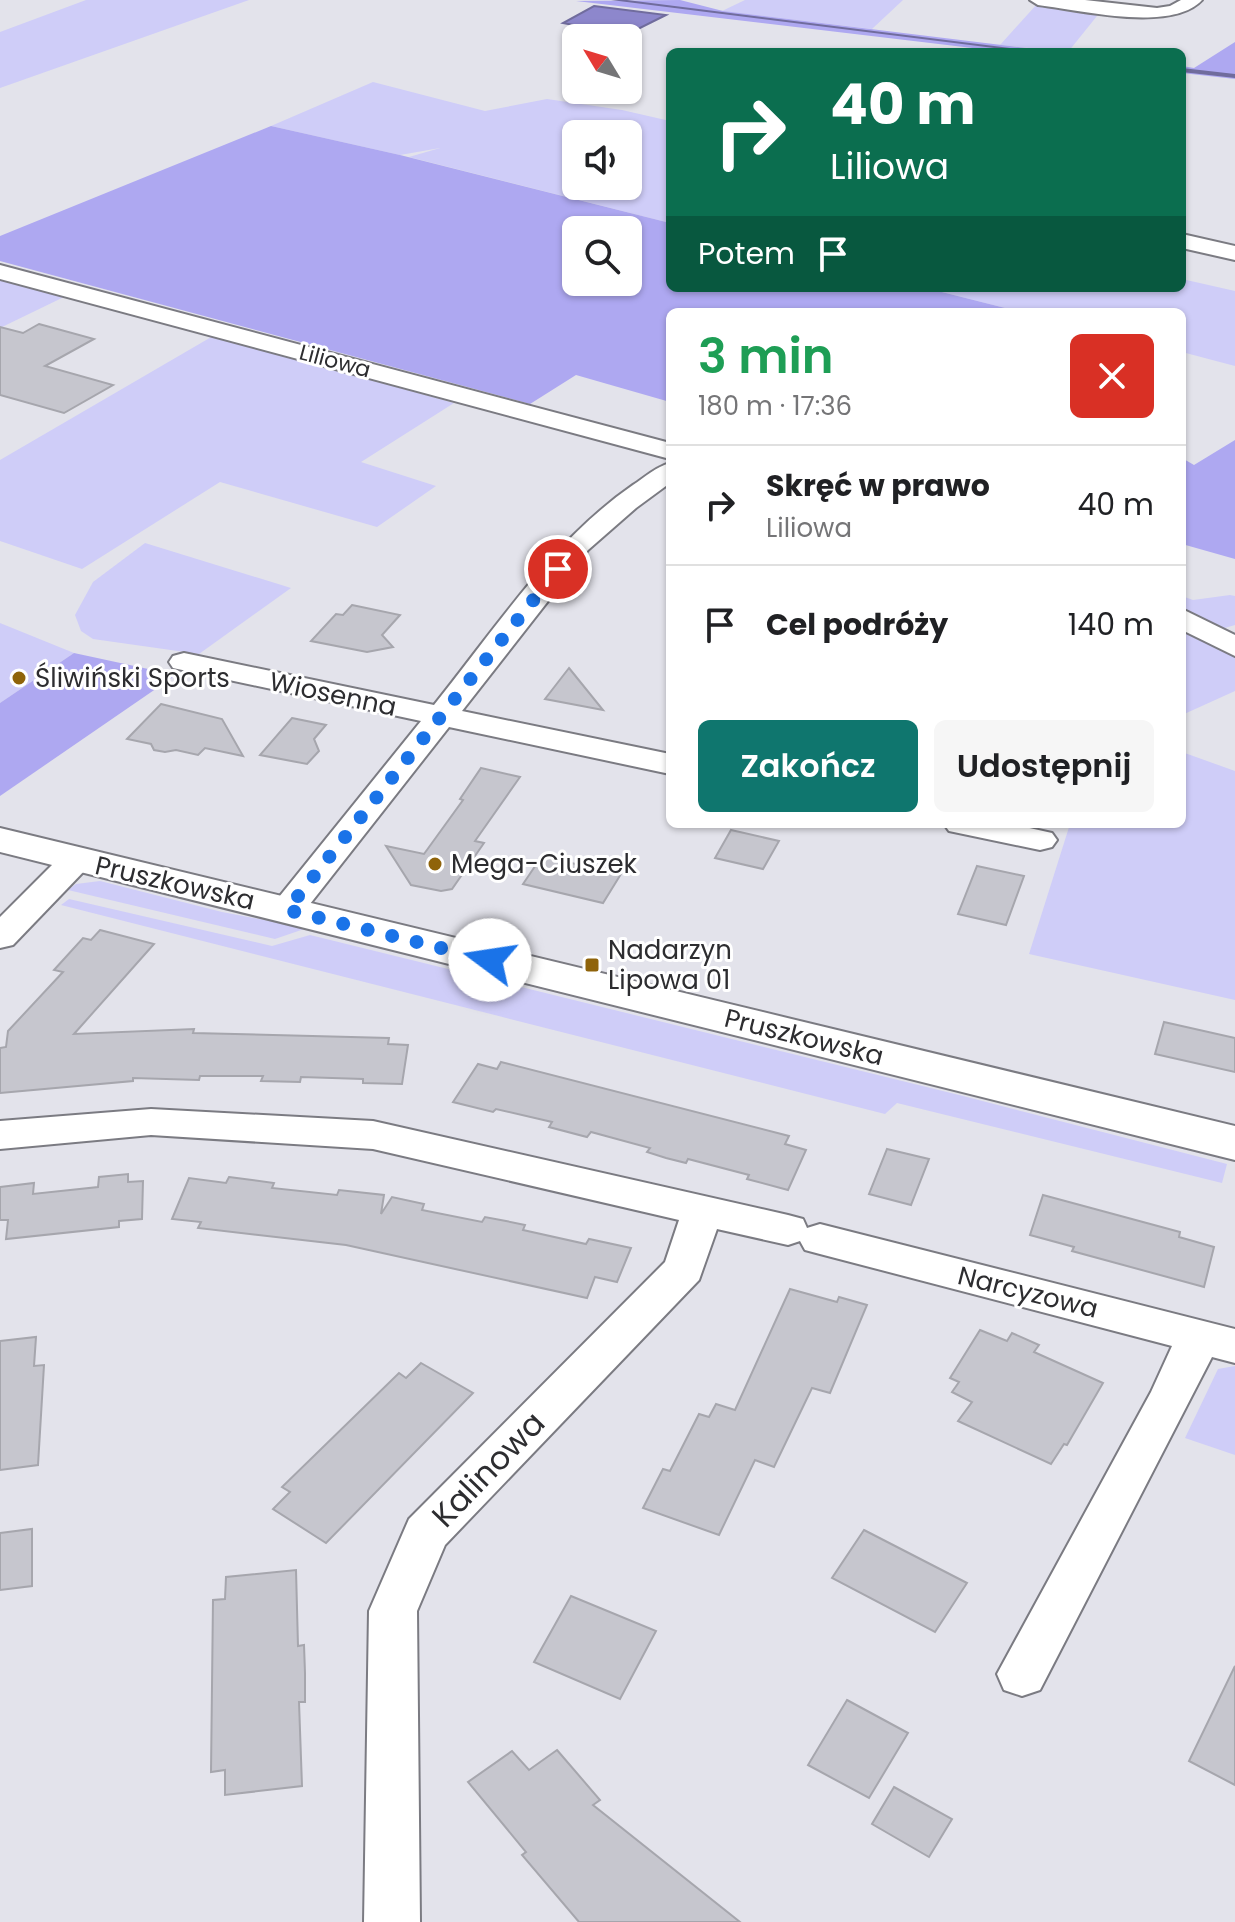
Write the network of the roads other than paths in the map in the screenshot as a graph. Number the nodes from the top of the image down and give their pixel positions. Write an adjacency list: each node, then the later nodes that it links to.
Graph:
1 (1038, 0): 2 (street)
2 (1194, 0)
3 (1186, 242): 4 (street)
4 (1235, 253)
5 (0, 272): 6 (street, Liliowa)
6 (666, 450)
7 (666, 474): 11 (street)
8 (1186, 620): 9 (street)
9 (1235, 647)
10 (184, 662): 11 (street, Wiosenna)
11 (441, 717): 12 (street, Wiosenna); 17 (street)
12 (666, 763)
13 (981, 828): 15 (street)
14 (0, 840): 16 (street, Pruszkowska)
15 (1040, 840)
16 (76, 860): 17 (street, Pruszkowska); 18 (street)
17 (287, 910): 20 (street, Pruszkowska)
18 (0, 937)
19 (0, 1135): 21 (street)
20 (1235, 1143)
21 (702, 1211): 22 (street, Narcyzowa); 24 (street, Kalinowa)
22 (1217, 1341): 23 (street)
23 (1022, 1674)
24 (392, 1922)

